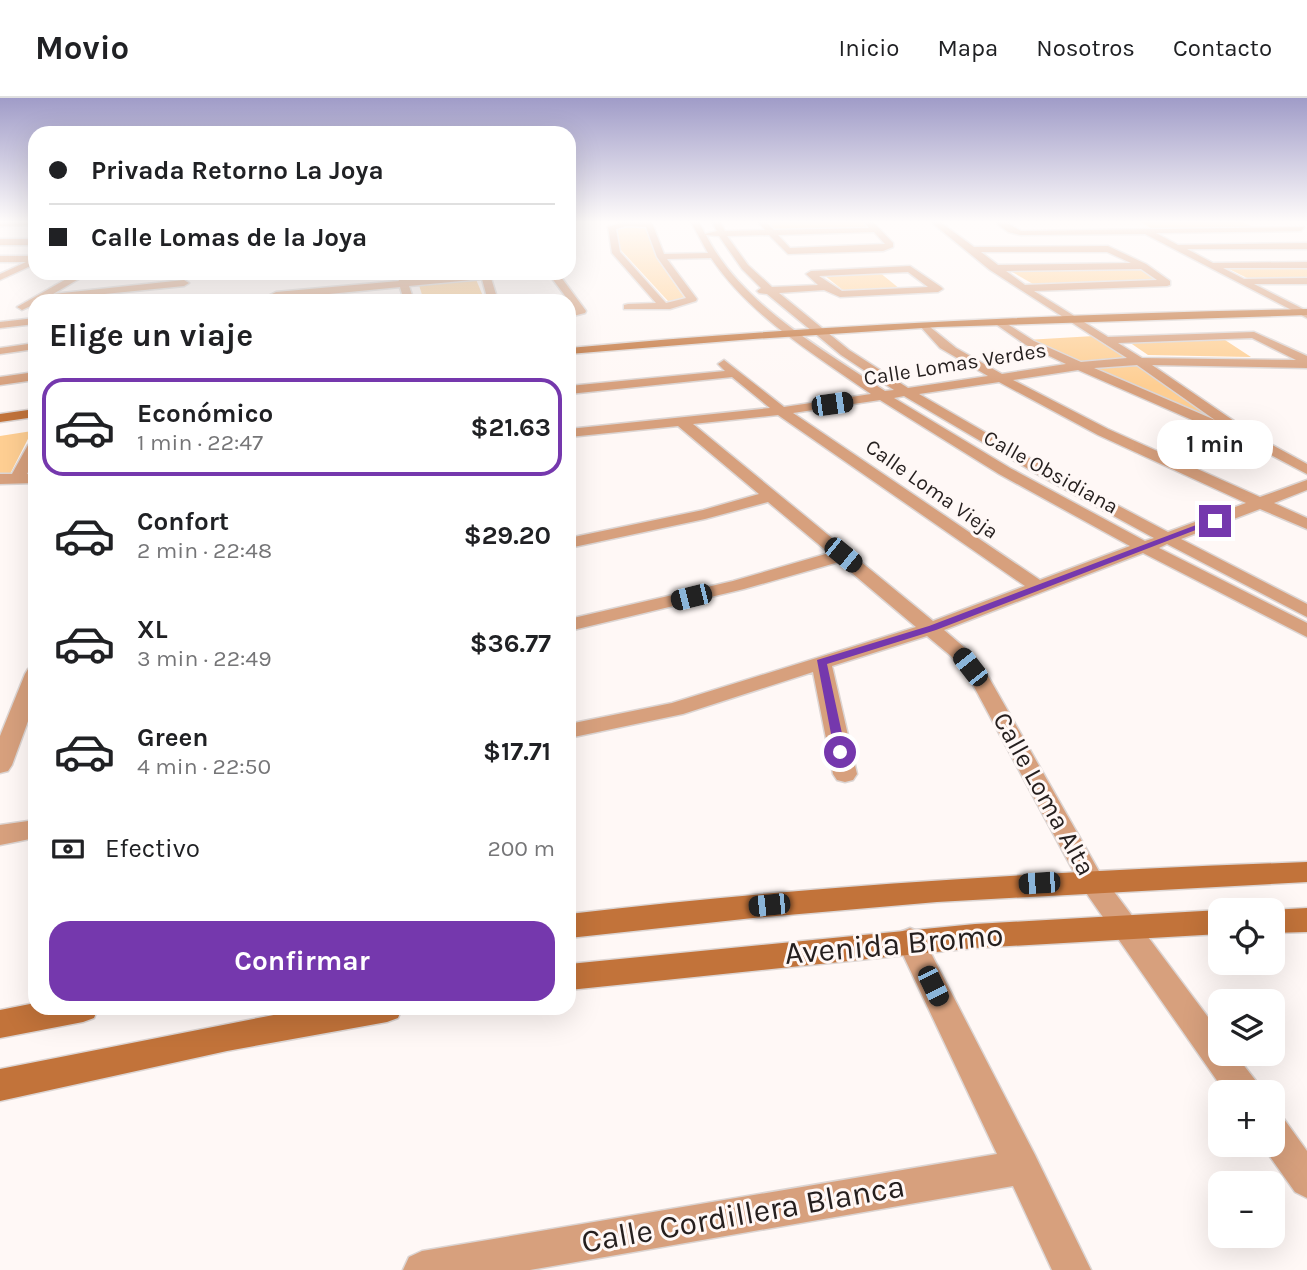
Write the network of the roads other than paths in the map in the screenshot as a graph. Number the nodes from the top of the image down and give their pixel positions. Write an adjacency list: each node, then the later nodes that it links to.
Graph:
1 (637, 277): 23 (street)
2 (676, 277): 23 (street)
3 (732, 277): 18 (street, Calle Obsidiana)
4 (754, 277): 17 (street, Calle Obsidiana)
5 (814, 277): 15 (street)
6 (921, 277): 15 (street)
7 (1006, 277): 16 (street)
8 (1158, 277): 16 (street)
9 (1234, 277): 12 (street)
10 (72, 280): 19 (street)
11 (381, 280): 21 (street)
12 (1242, 281): 13 (street); 24 (street)
13 (1307, 281)
14 (184, 283): 20 (street)
15 (823, 285): 17 (street)
16 (1023, 288): 28 (street)
17 (766, 289): 18 (street); 33 (street, Calle Obsidiana)
18 (744, 290): 34 (street, Calle Obsidiana)
19 (45, 294)
20 (82, 294)
21 (283, 294)
22 (28, 304): 25 (street)
23 (662, 304): 26 (street)
24 (1291, 306): 27 (street); 28 (street)
25 (22, 307)
26 (628, 307)
27 (1306, 311): 28 (street)
28 (1068, 317): 30 (street); 33 (street); 35 (street)
29 (28, 322): 31 (street)
30 (1001, 323): 32 (street); 42 (street)
31 (0, 325)
32 (925, 326): 33 (street); 44 (street)
33 (815, 329): 34 (street); 47 (street, Calle Obsidiana)
34 (792, 331): 36 (street); 38 (street); 48 (street, Calle Obsidiana)
35 (1104, 340): 40 (street); 41 (street)
36 (576, 345)
37 (28, 347): 39 (street)
38 (576, 350)
39 (0, 351)
40 (1139, 361): 41 (street, Calle Lomas Verdes); 42 (street, Calle Lomas Verdes); 54 (street)
41 (1307, 363)
42 (1079, 366): 44 (street, Calle Lomas Verdes); 54 (street)
43 (28, 377): 45 (street)
44 (1000, 378): 47 (street, Calle Lomas Verdes); 62 (street)
45 (0, 381)
46 (576, 389): 49 (street, Calle Loma Vieja)
47 (907, 392): 48 (street, Calle Lomas Verdes); 64 (street, Calle Obsidiana)
48 (882, 397): 49 (street, Calle Lomas Verdes); 66 (street, Calle Obsidiana)
49 (781, 411): 52 (street, Calle Lomas Verdes); 68 (street, Calle Loma Vieja)
50 (28, 414): 51 (street)
51 (0, 418)
52 (681, 421): 53 (street, Calle Lomas Verdes); 61 (street, Calle Loma Alta)
53 (576, 432)
54 (1251, 439): 56 (street)
55 (28, 458): 59 (street)
56 (1307, 470)
57 (28, 478): 59 (street)
58 (0, 479): 59 (street)
59 (17, 479)
60 (1307, 485): 62 (street)
61 (771, 496): 65 (street); 67 (street, Calle Loma Alta)
62 (1261, 503): 63 (street); 64 (street)
63 (1307, 524)
64 (1169, 538): 66 (street); 69 (street, Calle Obsidiana)
65 (576, 541)
66 (1145, 547): 68 (street); 72 (street, Calle Obsidiana)
67 (843, 555): 70 (street); 71 (street, Calle Loma Alta)
68 (1038, 587): 71 (street)
69 (1307, 611)
70 (576, 623)
71 (932, 628): 73 (street); 81 (street, Calle Loma Alta)
72 (1307, 631)
73 (821, 662): 75 (street); 77 (street)
74 (28, 709): 76 (street)
75 (576, 730)
76 (0, 765)
77 (845, 774)
78 (28, 830): 79 (street)
79 (0, 835)
80 (1307, 872): 81 (street, Avenida Bromo)
81 (1091, 880): 85 (street, Avenida Bromo); 86 (street, Calle Loma Alta)
82 (1307, 920): 83 (street)
83 (1285, 921)
84 (1208, 922): 86 (street, Avenida Bromo)
85 (576, 925)
86 (1122, 925): 87 (street, Avenida Bromo); 92 (street, Calle Loma Alta)
87 (910, 940): 88 (street, Avenida Bromo); 94 (street)
88 (576, 977)
89 (47, 1015): 91 (street)
90 (348, 1015): 93 (street)
91 (0, 1024)
92 (1235, 1080)
93 (0, 1085)
94 (1023, 1167): 95 (street, Calle Cordillera Blanca); 96 (street)
95 (422, 1270)
96 (1073, 1270)

